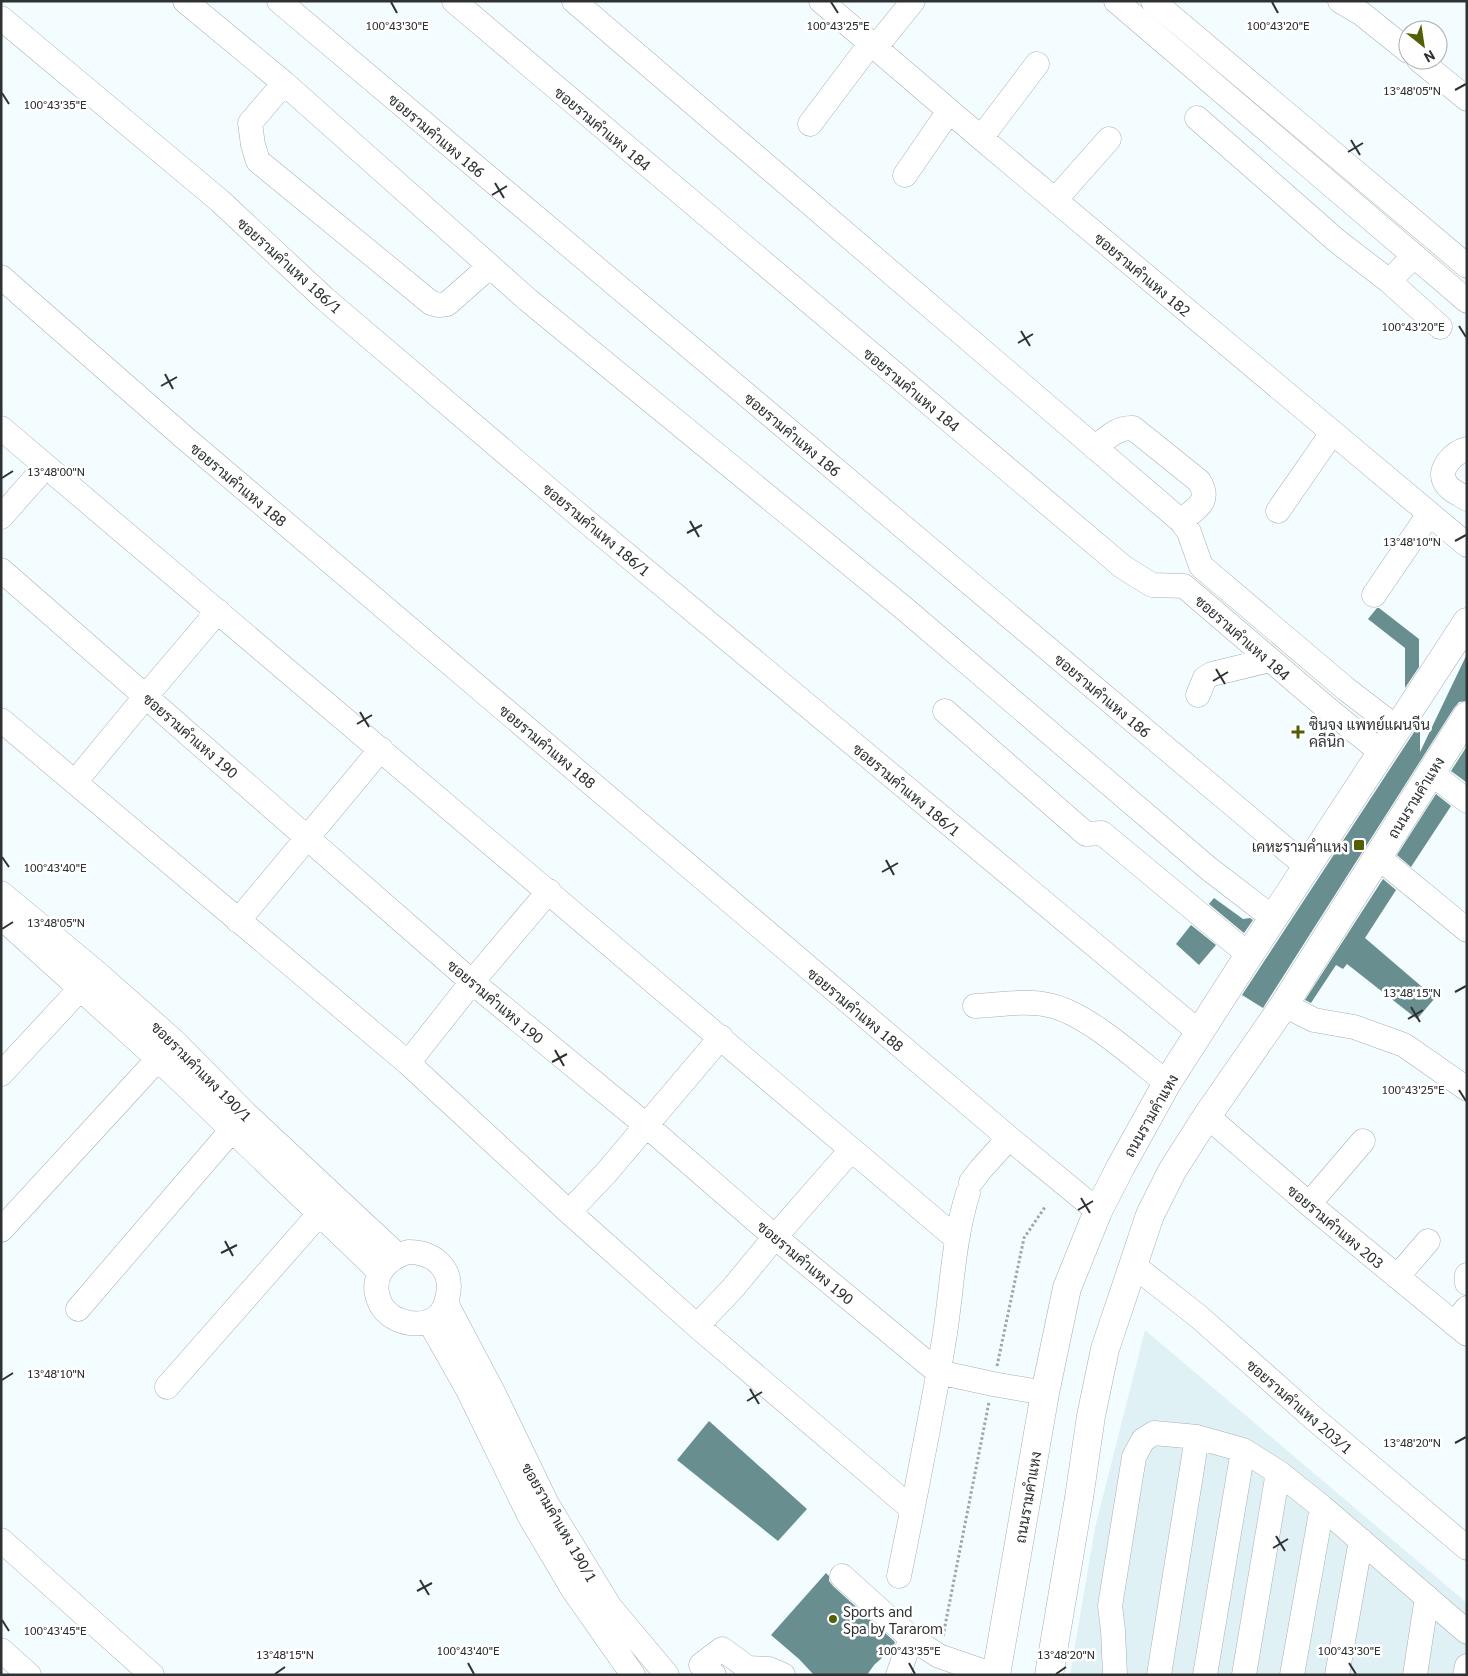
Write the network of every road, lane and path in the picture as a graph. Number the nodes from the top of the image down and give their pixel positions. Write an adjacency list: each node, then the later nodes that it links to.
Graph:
1 (185, 1): 15 (street)
2 (279, 1): 63 (street, ซอยรามคำแหง 186)
3 (454, 1): 44 (street, ซอยรามคำแหง 184)
4 (574, 1): 33 (street)
5 (821, 1): 12 (street, ซอยรามคำแหง 182)
6 (913, 1): 12 (street)
7 (1116, 1): 24 (street)
8 (1153, 1): 25 (street)
9 (1340, 1): 11 (street)
10 (1, 18): 75 (street, ซอยรามคำแหง 186/1)
11 (1398, 43)
12 (873, 45): 17 (street, ซอยรามคำแหง 182); 19 (street)
13 (1037, 64): 20 (street)
14 (1431, 70): 16 (street)
15 (284, 83): 26 (street); 26 (street)
16 (1467, 100)
17 (949, 111): 20 (street, ซอยรามคำแหง 182); 22 (street)
18 (1197, 118): 28 (street)
19 (810, 124)
20 (981, 138): 23 (street, ซอยรามคำแหง 182)
21 (1109, 139): 23 (street)
22 (905, 175)
23 (1055, 200): 32 (street, ซอยรามคำแหง 182)
24 (1414, 256): 28 (street); 29 (street)
25 (1467, 266)
26 (489, 267): 66 (street)
27 (1, 278): 85 (street, ซอยรามคำแหง 188)
28 (1389, 281): 30 (street)
29 (1467, 301)
30 (1440, 326)
31 (1, 428): 35 (street)
32 (1332, 433): 37 (street); 38 (street, ซอยรามคำแหง 182)
33 (1095, 448): 40 (street); 40 (street)
34 (1467, 449): 36 (street)
35 (46, 466): 39 (street); 46 (street)
36 (1467, 499)
37 (1278, 511)
38 (1429, 514): 41 (street, ซอยรามคำแหง 182); 45 (street)
39 (1, 517)
40 (1181, 521): 42 (street)
41 (1467, 545)
42 (1201, 566): 44 (street); 48 (street, ซอยรามคำแหง 184)
43 (1, 570): 51 (street, ซอยรามคำแหง 190)
44 (1184, 586): 49 (street, ซอยรามคำแหง 184)
45 (1374, 595)
46 (218, 611): 51 (street); 56 (street)
47 (1467, 622): 55 (main road, ถนนรามคำแหง)
48 (1294, 645): 49 (street); 55 (street, ซอยรามคำแหง 184)
49 (1274, 663): 50 (street); 57 (street, ซอยรามคำแหง 184)
50 (1198, 695)
51 (146, 696): 59 (street); 61 (street, ซอยรามคำแหง 190)
52 (945, 711): 70 (street)
53 (1467, 716): 58 (main road, ถนนรามคำแหง)
54 (1, 720): 59 (street)
55 (1398, 729): 57 (main road, ถนนรามคำแหง)
56 (381, 749): 61 (street); 64 (street)
57 (1382, 752): 63 (main road, ถนนรามคำแหง)
58 (1430, 772): 60 (street); 62 (main road, ถนนรามคำแหง)
59 (75, 782): 68 (street)
60 (1467, 801)
61 (308, 838): 68 (street); 71 (street, ซอยรามคำแหง 190)
62 (1378, 857): 69 (street); 73 (main road, ถนนรามคำแหง)
63 (1307, 867): 66 (main road, ถนนรามคำแหง)
64 (549, 891): 71 (street); 76 (street)
65 (1, 893): 83 (street, ซอยรามคำแหง 190/1)
66 (1273, 918): 70 (main road, ถนนรามคำแหง)
67 (3, 921): 72 (street, ซอยรามคำแหง 190/1)
68 (238, 921): 78 (street)
69 (1467, 930)
70 (1249, 955): 75 (main road, ถนนรามคำแหง)
71 (472, 982): 78 (street); 84 (street, ซอยรามคำแหง 190)
72 (80, 988): 77 (street, ซอยรามคำแหง 190/1); 79 (street)
73 (1284, 1005): 81 (street); 82 (main road, ถนนรามคำแหง)
74 (975, 1006): 80 (street)
75 (1199, 1032): 80 (main road, ถนนรามคำแหง)
76 (721, 1037): 84 (street); 87 (street)
77 (158, 1059): 83 (street, ซอยรามคำแหง 190/1); 93 (street)
78 (408, 1063): 91 (street)
79 (1, 1074)
80 (1167, 1083): 90 (main road, ถนนรามคำแหง)
81 (1467, 1089)
82 (1207, 1116): 88 (street, ซอยรามคำแหง 203); 99 (main road, ถนนรามคำแหง)
83 (239, 1122): 92 (street, ซอยรามคำแหง 190/1); 97 (street, ซอยรามคำแหง 190/1); 104 (street)
84 (648, 1126): 91 (street); 94 (street, ซอยรามคำแหง 190)
85 (1009, 1138): 90 (street, ซอยรามคำแหง 188); 95 (street)
86 (1363, 1141): 88 (street)
87 (851, 1150): 94 (street); 95 (street)
88 (1309, 1204): 101 (street, ซอยรามคำแหง 203)
89 (1045, 1207): 110 (path)
90 (1098, 1211): 112 (main road, ถนนรามคำแหง)
91 (569, 1212): 108 (street)
92 (320, 1213): 98 (street, ซอยรามคำแหง 190/1); 111 (street)
93 (1, 1230)
94 (775, 1237): 108 (street); 109 (street, ซอยรามคำแหง 190)
95 (957, 1239): 109 (street)
96 (1428, 1241): 101 (street)
97 (397, 1255): 98 (street); 103 (street)
98 (380, 1272): 105 (street)
99 (1130, 1272): 106 (street, ซอยรามคำแหง 203/1); 140 (main road, ถนนรามคำแหง)
100 (1467, 1275): 102 (street)
101 (1397, 1277): 107 (street, ซอยรามคำแหง 203)
102 (1467, 1283)
103 (446, 1303): 105 (street); 116 (street, ซอยรามคำแหง 190/1)
104 (78, 1309)
105 (429, 1321): 116 (street, ซอยรามคำแหง 190/1)
106 (1194, 1321): 114 (street, ซอยรามคำแหง 203/1); 122 (street, ซอยรามคำแหง 203/1)
107 (1463, 1322)
108 (697, 1326): 119 (street)
109 (938, 1372): 110 (street, ซอยรามคำแหง 190); 119 (street)
110 (993, 1384): 112 (street, ซอยรามคำแหง 190); 129 (path)
111 (167, 1387)
112 (1045, 1392): 139 (main road, ถนนรามคำแหง)
113 (1197, 1438): 115 (street); 141 (street); 142 (street)
114 (1315, 1438)
115 (1243, 1450): 117 (street); 143 (street)
116 (508, 1451): 134 (street, ซอยรามคำแหง 190/1); 135 (street, ซอยรามคำแหง 190/1)
117 (1278, 1472): 118 (street); 144 (street)
118 (1322, 1507): 121 (street); 145 (street)
119 (912, 1509): 124 (street)
120 (1, 1540): 133 (street)
121 (1361, 1540): 125 (street); 146 (street)
122 (1467, 1548)
123 (842, 1576): 127 (street)
124 (899, 1576)
125 (1427, 1597): 126 (street); 147 (street)
126 (1467, 1632)
127 (911, 1638): 129 (street); 138 (street)
128 (1, 1650): 132 (street)
129 (937, 1665): 139 (street)
130 (1467, 1666): 148 (street)
131 (746, 1671): 136 (street); 137 (street)
132 (29, 1675)
133 (152, 1675)
134 (633, 1675)
135 (666, 1675)
136 (714, 1675)
137 (782, 1675)
138 (898, 1675)
139 (995, 1675)
140 (1049, 1675)
141 (1114, 1675)
142 (1159, 1675)
143 (1205, 1675)
144 (1244, 1675)
145 (1292, 1675)
146 (1338, 1675)
147 (1415, 1675)
148 (1465, 1675)

